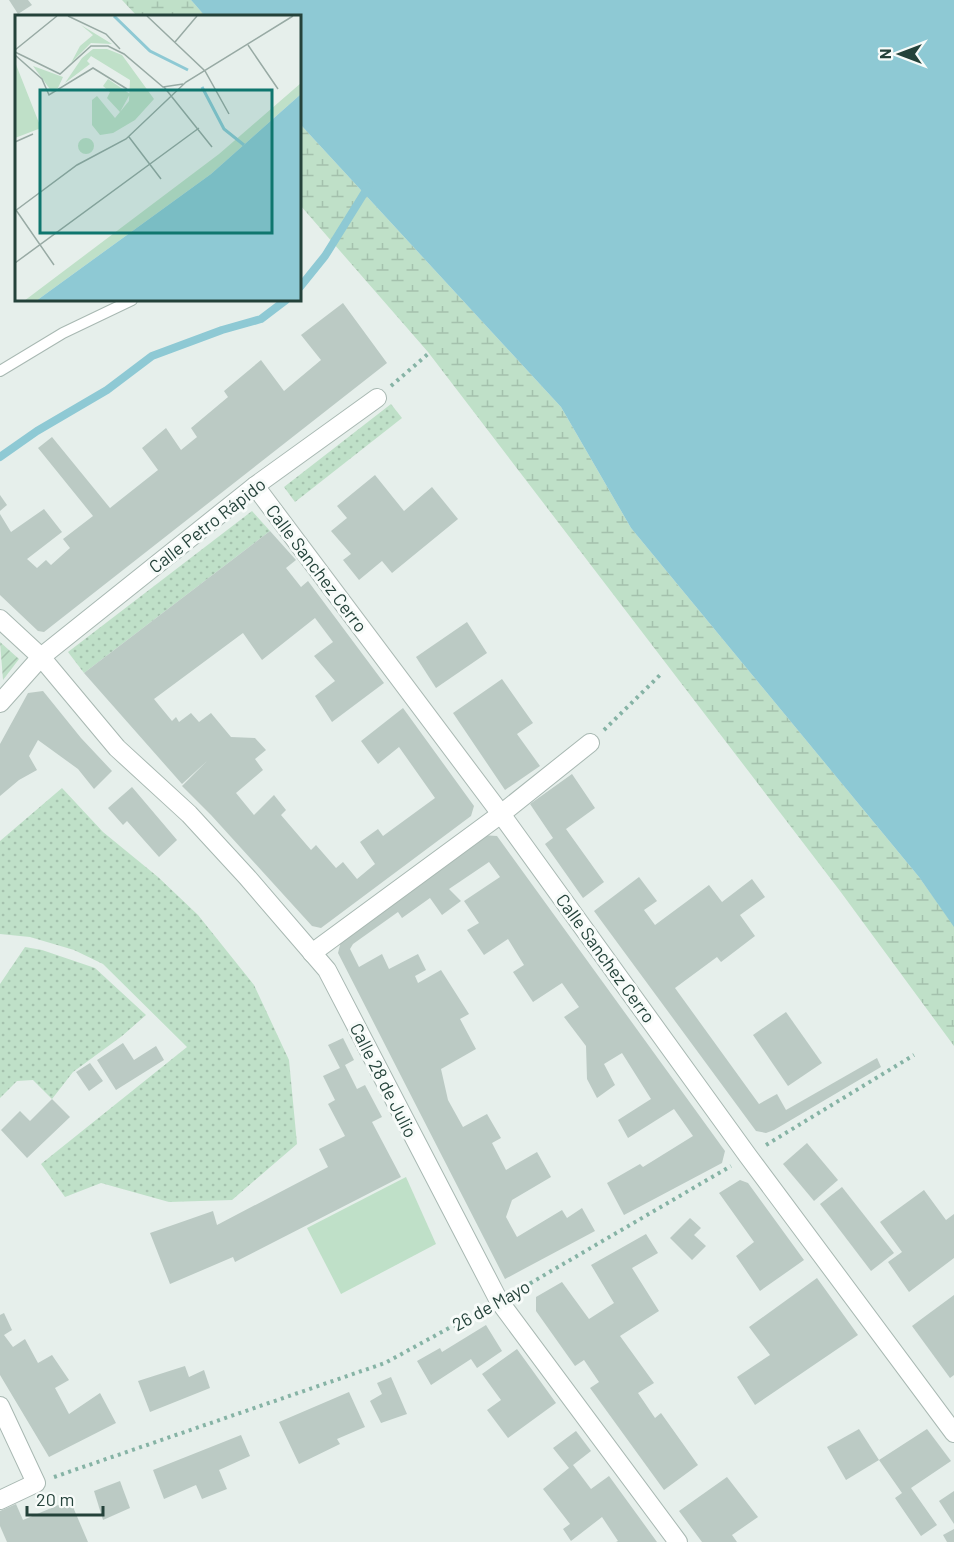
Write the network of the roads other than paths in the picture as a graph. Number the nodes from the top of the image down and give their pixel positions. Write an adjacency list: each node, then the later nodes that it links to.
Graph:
1 (128, 302): 2 (lane)
2 (0, 371)
3 (377, 398): 4 (street, Calle Petro Rápido)
4 (255, 486): 6 (street, Calle Petro Rápido); 9 (street, Calle Sanchez Cerro)
5 (0, 619): 6 (street, Calle 28 de Julio)
6 (41, 657): 7 (street, Calle Petro Rápido); 10 (street, Calle 28 de Julio)
7 (0, 703)
8 (590, 742): 9 (street)
9 (501, 814): 10 (street); 12 (street, Calle Sanchez Cerro)
10 (312, 953): 14 (street, Calle 28 de Julio)
11 (0, 1406): 13 (street)
12 (954, 1433)
13 (0, 1500)
14 (678, 1542)

